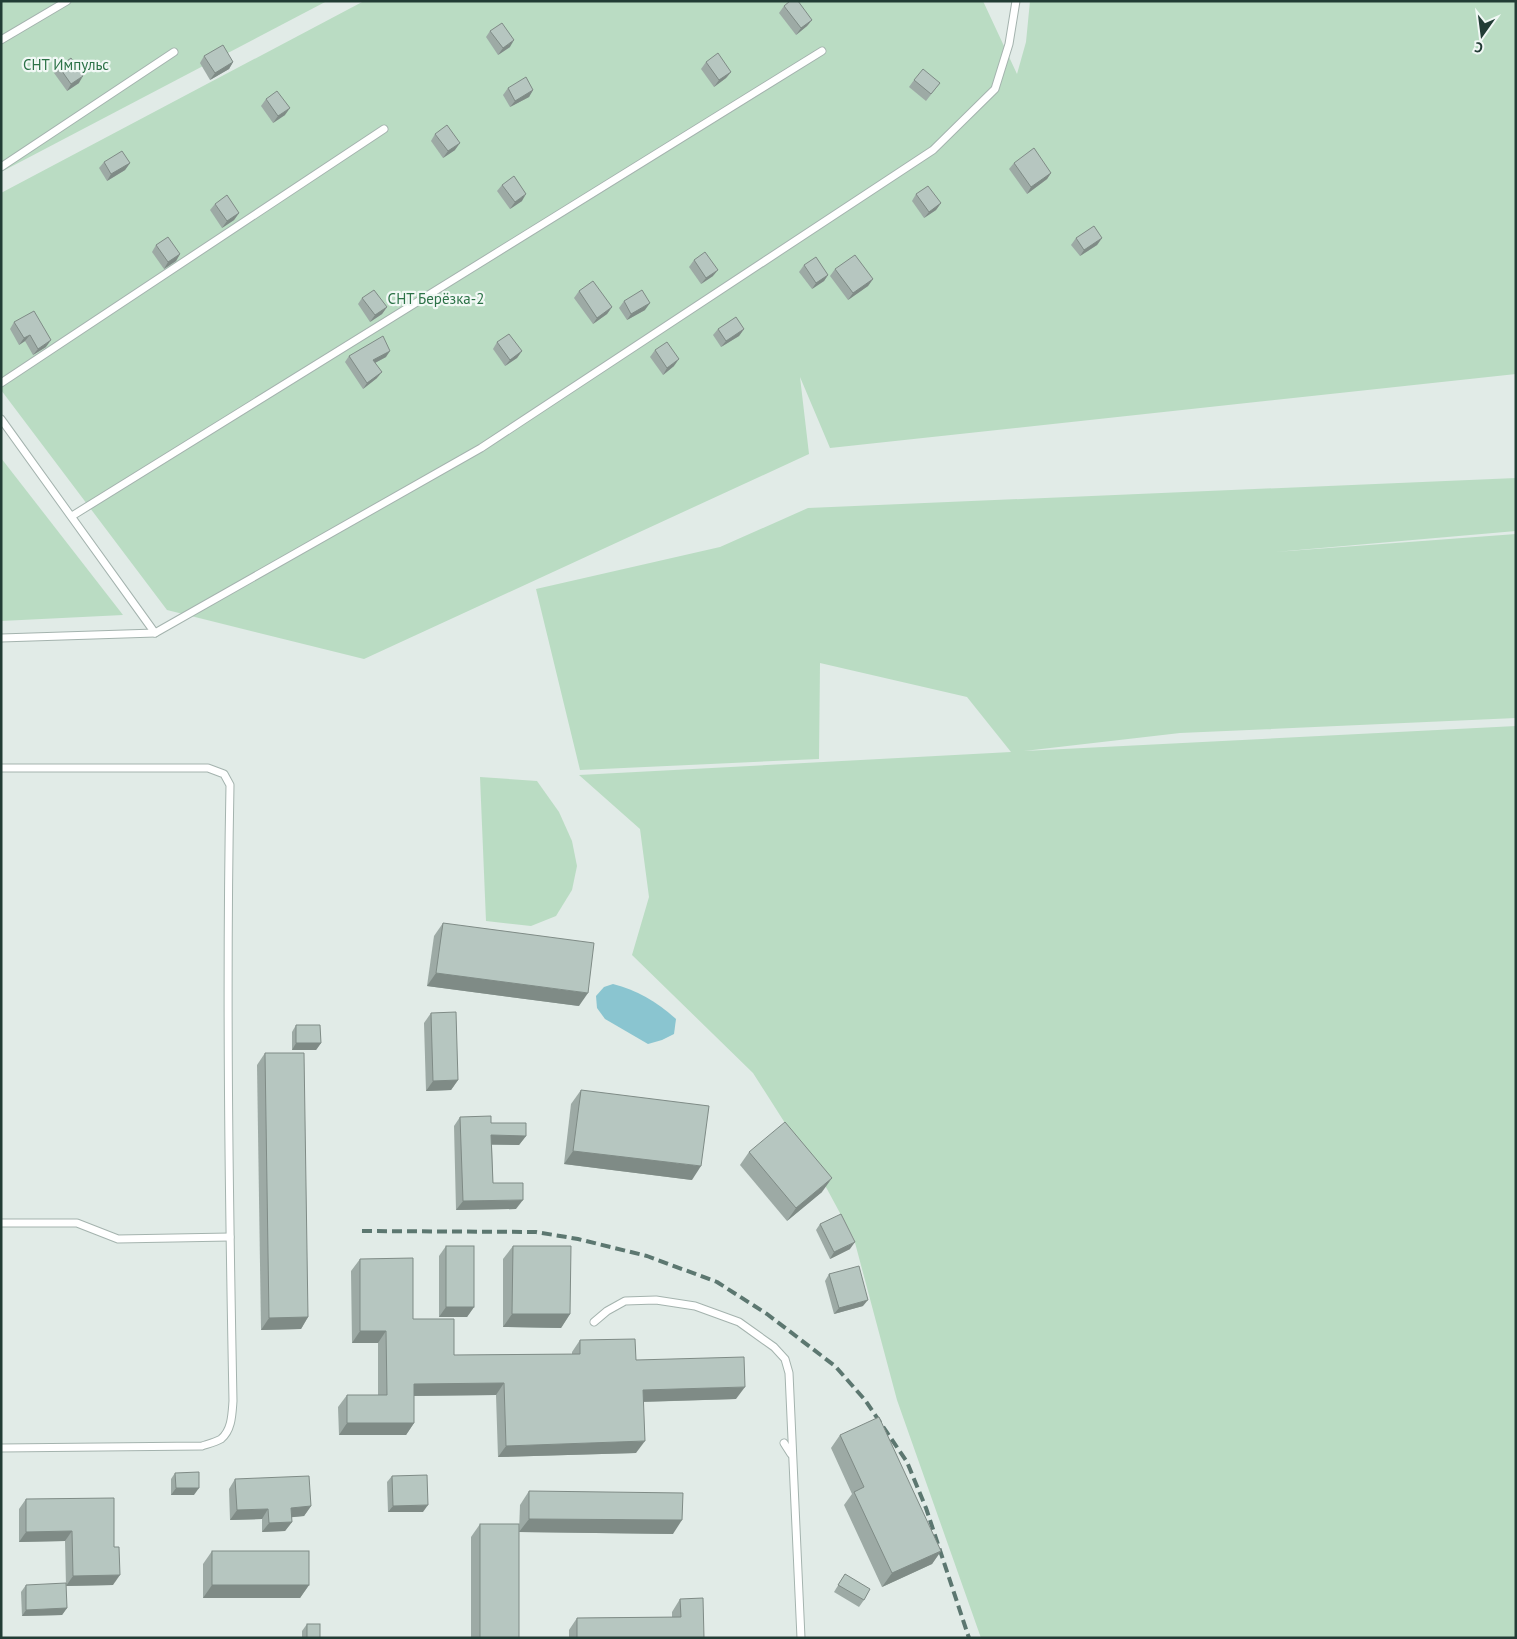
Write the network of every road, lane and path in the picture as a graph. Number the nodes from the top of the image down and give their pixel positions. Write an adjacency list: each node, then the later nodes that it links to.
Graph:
1 (67, 1): 3 (lane)
2 (1016, 1): 11 (lane)
3 (1, 40)
4 (822, 51): 10 (lane)
5 (174, 52): 7 (lane)
6 (384, 129): 8 (lane)
7 (1, 167)
8 (1, 383)
9 (1, 419): 10 (lane)
10 (72, 516): 11 (lane)
11 (155, 632): 12 (lane)
12 (1, 638)
13 (1, 768): 15 (lane)
14 (1, 1223): 15 (lane)
15 (230, 1237): 18 (lane)
16 (594, 1322): 19 (lane)
17 (784, 1443): 19 (lane)
18 (1, 1448)
19 (793, 1457): 20 (lane)
20 (801, 1638)

